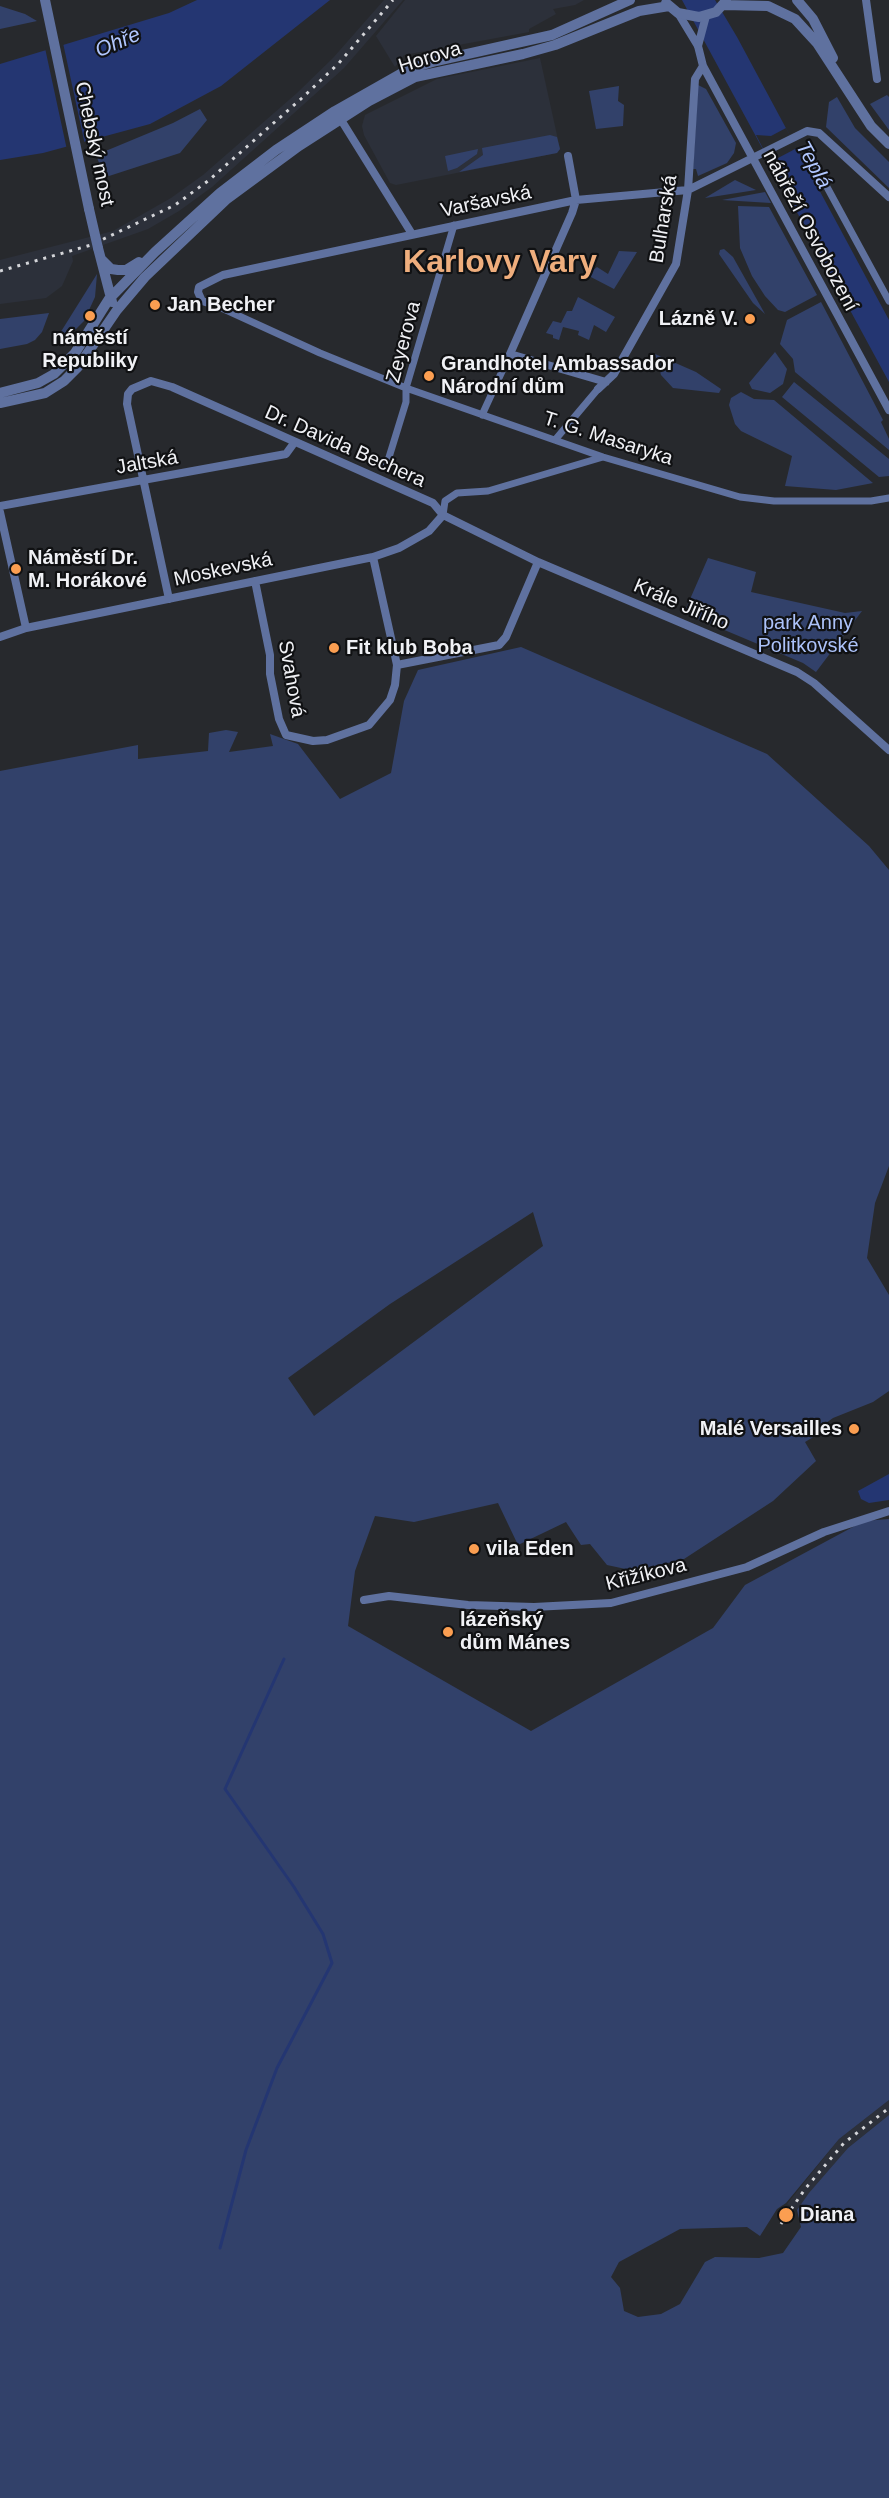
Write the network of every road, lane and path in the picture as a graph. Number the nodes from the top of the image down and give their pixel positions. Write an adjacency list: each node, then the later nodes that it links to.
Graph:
1 (45, 0): 26 (street, Chebský most, bridge)
2 (616, 0): 9 (street)
3 (630, 0): 9 (street, Horova)
4 (797, 0): 13 (street)
5 (866, 0): 12 (street)
6 (725, 2): 8 (street); 13 (street)
7 (670, 6): 8 (street); 10 (street); 14 (street, Horova)
8 (706, 16): 10 (street)
9 (581, 23): 14 (street, Horova)
10 (698, 46): 11 (street)
11 (703, 66): 18 (street, nábřeží Osvobození); 19 (street, Bulharská)
12 (877, 79)
13 (846, 85): 15 (street)
14 (338, 115): 20 (street, Horova); 24 (street)
15 (889, 144)
16 (809, 154): 29 (street)
17 (568, 156): 22 (street)
18 (752, 159): 19 (street, Varšavská); 21 (street, Varšavská); 38 (street, nábřeží Osvobození)
19 (688, 190): 22 (street, Varšavská); 33 (street, Bulharská)
20 (224, 196): 25 (street); 31 (street)
21 (889, 197)
22 (576, 200): 23 (street, Varšavská); 32 (street)
23 (454, 225): 24 (street, Varšavská); 34 (street, Zeyerova)
24 (412, 234): 27 (street, Varšavská)
25 (155, 252): 26 (street); 28 (street)
26 (102, 260): 28 (street, Chebský most)
27 (223, 275): 30 (street, T. G. Masaryka)
28 (110, 299): 31 (street); 36 (street)
29 (889, 300)
30 (215, 305): 34 (street, T. G. Masaryka)
31 (117, 310): 37 (street)
32 (510, 354): 33 (street); 39 (street)
33 (606, 382): 35 (street, Bulharská)
34 (406, 388): 39 (street, T. G. Masaryka); 43 (street, Zeyerova)
35 (598, 388): 40 (street, Bulharská)
36 (0, 393)
37 (0, 403)
38 (889, 410)
39 (482, 415): 40 (street, T. G. Masaryka)
40 (555, 440): 42 (street, T. G. Masaryka)
41 (294, 443): 44 (street, Jaltská); 44 (street, Dr. Davida Bechera); 48 (street, Dr. Davida Bechera)
42 (603, 457): 45 (street, T. G. Masaryka); 48 (street, Dr. Davida Bechera)
43 (386, 467)
44 (142, 481): 46 (street, Jaltská); 52 (street)
45 (886, 500)
46 (0, 506)
47 (0, 512): 53 (street)
48 (443, 515): 49 (street, Moskevská); 50 (street, Krále Jiřího)
49 (373, 556): 51 (street, Moskevská); 55 (street, Svahová)
50 (538, 562): 55 (street); 56 (street, Krále Jiřího)
51 (255, 580): 52 (street, Moskevská); 55 (street, Svahová)
52 (169, 599): 53 (street, Moskevská)
53 (26, 628): 54 (street, Moskevská)
54 (0, 637)
55 (397, 665)
56 (889, 750)
57 (889, 1511): 58 (street, Křižíkova)
58 (364, 1600)

